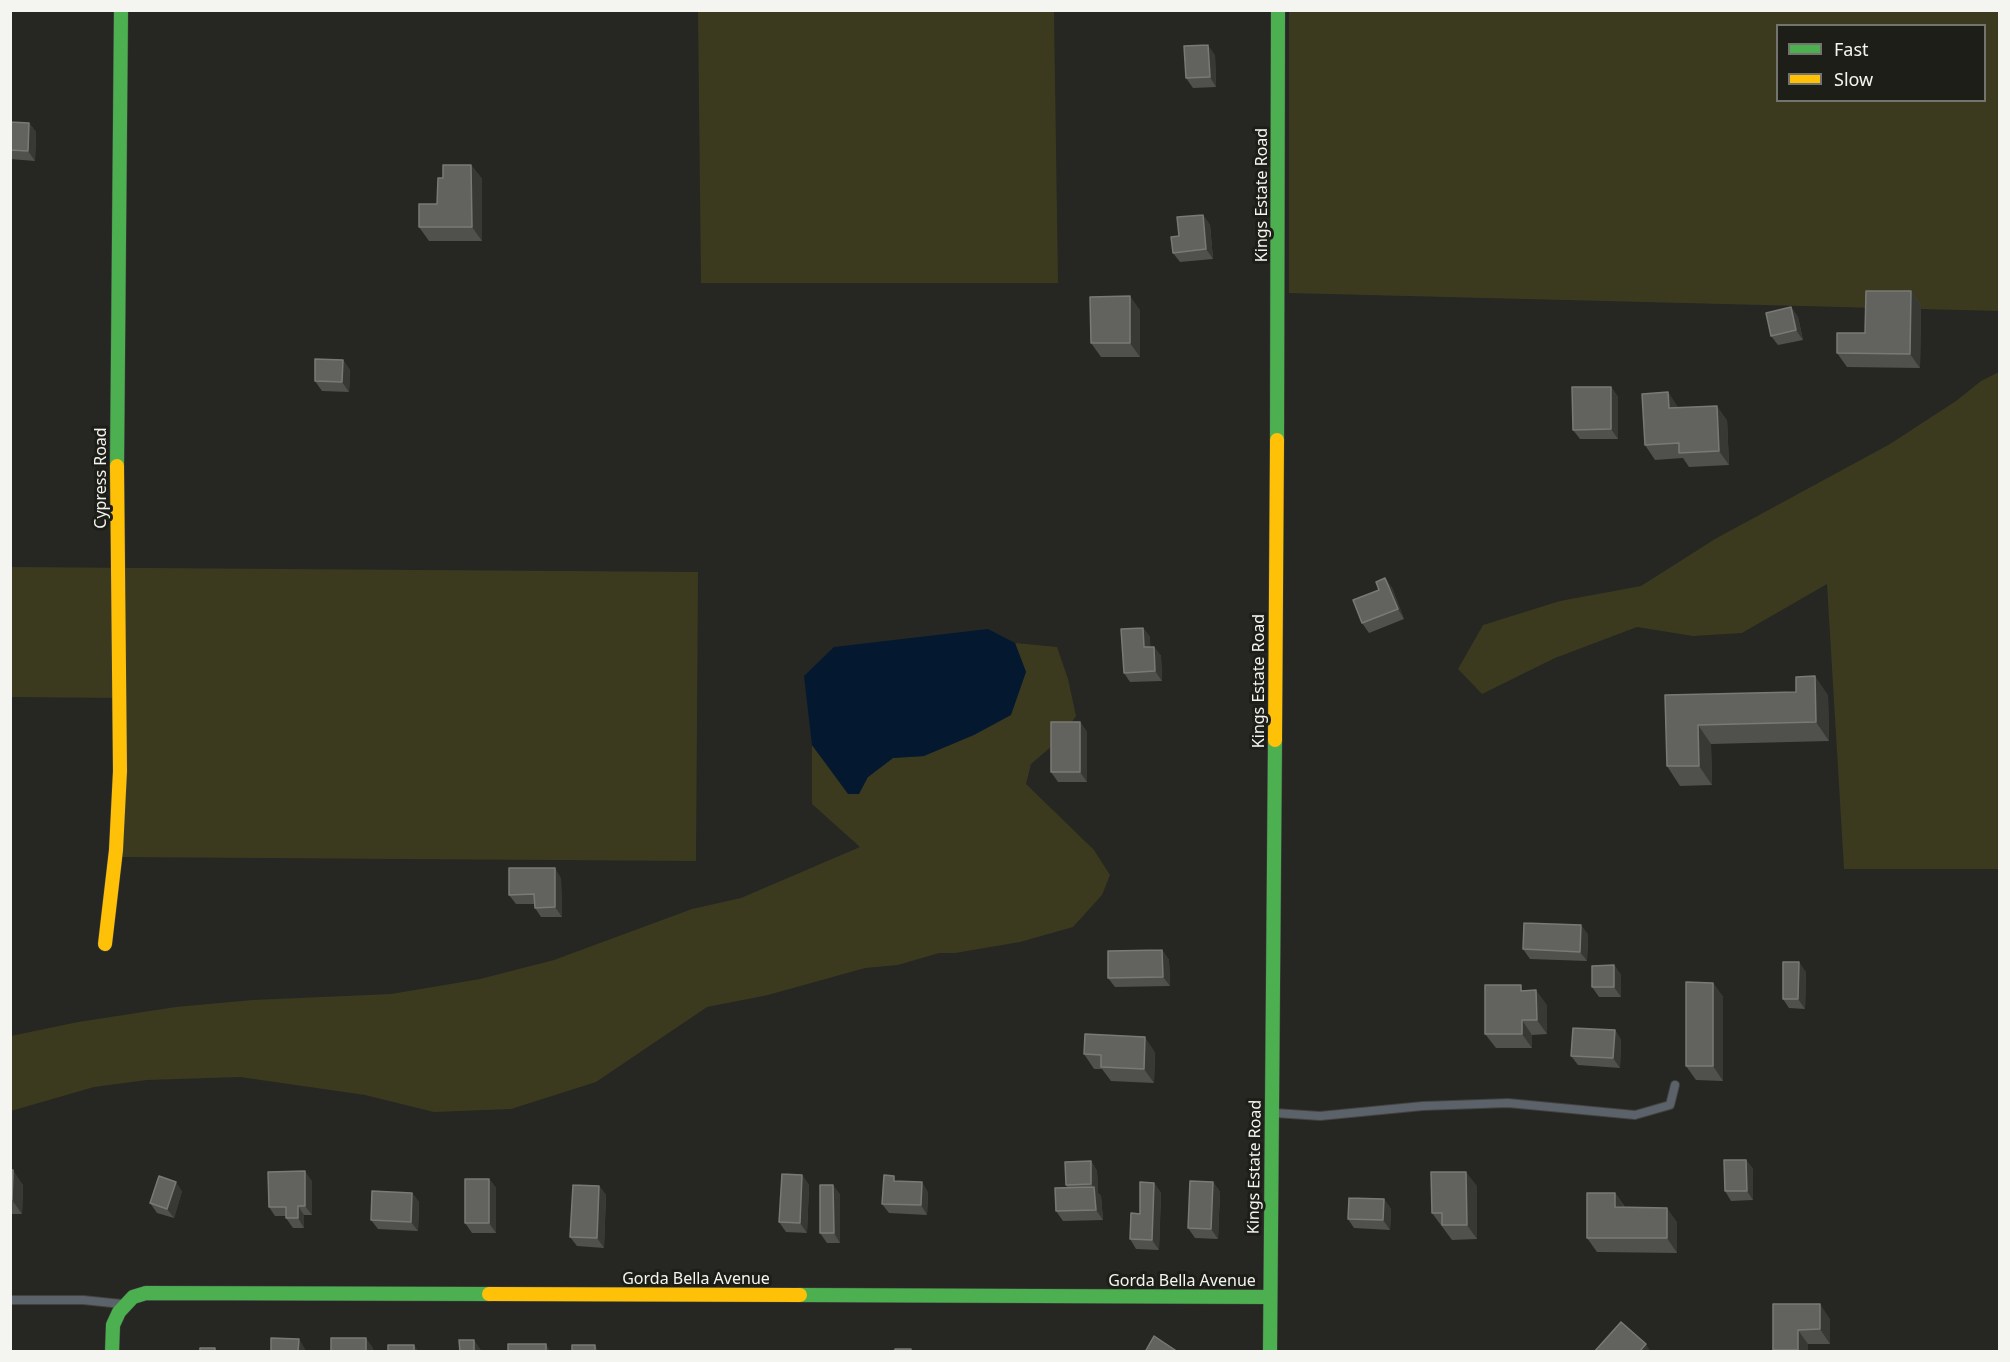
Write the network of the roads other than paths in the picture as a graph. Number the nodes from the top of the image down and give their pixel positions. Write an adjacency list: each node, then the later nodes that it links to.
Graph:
1 (121, 10): 3 (street, Cypress Road)
2 (1278, 10): 5 (street, Kings Estate Road)
3 (105, 944)
4 (1675, 1085): 5 (lane)
5 (1272, 1113): 6 (street, Kings Estate Road)
6 (1270, 1297): 8 (street, Gorda Bella Avenue); 10 (street, Kings Estate Road)
7 (10, 1300): 8 (lane)
8 (125, 1304): 9 (street)
9 (112, 1352)
10 (1270, 1352)

